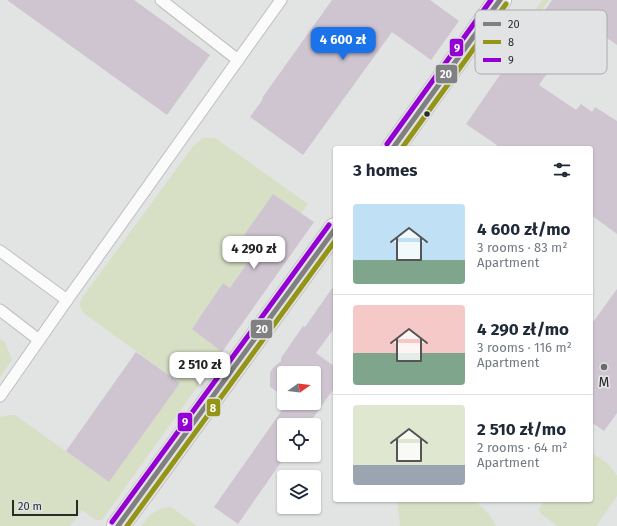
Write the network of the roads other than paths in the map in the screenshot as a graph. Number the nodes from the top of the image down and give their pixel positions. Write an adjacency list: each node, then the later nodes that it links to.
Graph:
1 (161, 0): 6 (lane)
2 (281, 0): 6 (lane)
3 (500, 0): 4 (street)
4 (493, 10)
5 (475, 35): 7 (street)
6 (238, 60): 10 (lane)
7 (394, 146)
8 (333, 232): 14 (street)
9 (0, 251): 10 (lane)
10 (67, 300): 12 (lane)
11 (0, 310): 12 (lane)
12 (39, 340): 13 (lane)
13 (0, 396)
14 (118, 526)

